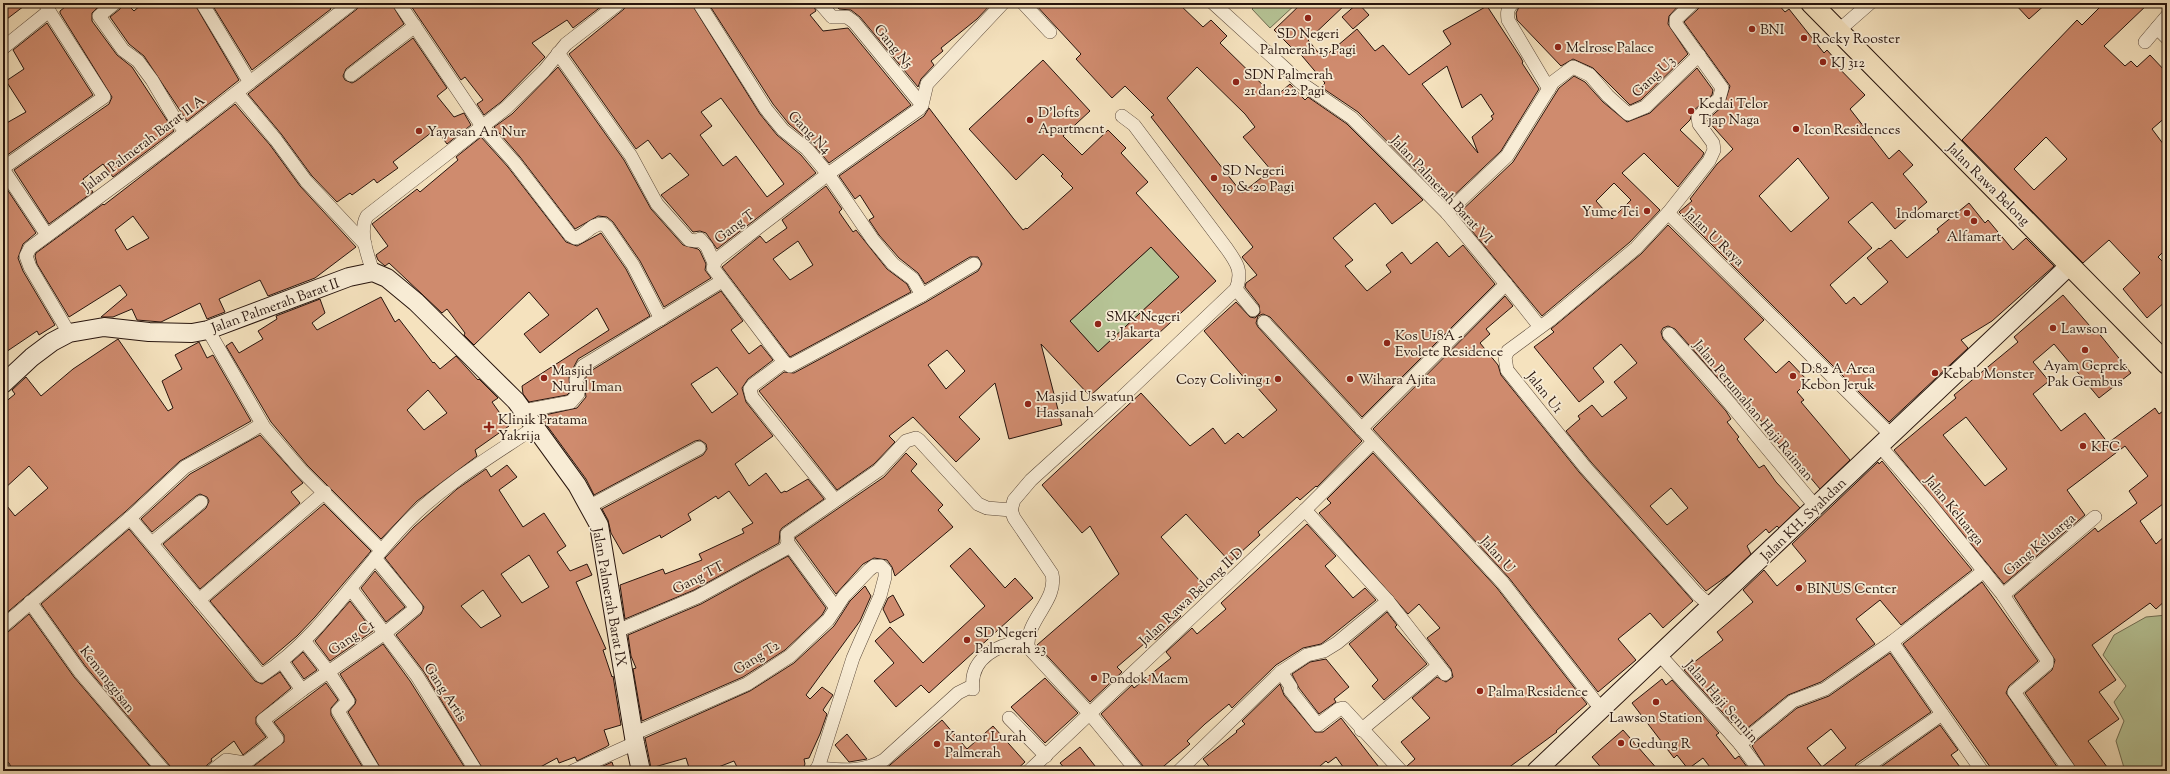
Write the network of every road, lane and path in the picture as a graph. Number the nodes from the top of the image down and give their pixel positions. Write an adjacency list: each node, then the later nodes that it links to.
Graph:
1 (115, 3): 33 (street)
2 (202, 3): 27 (street)
3 (352, 3): 27 (street, Jalan Palmerah Barat II A)
4 (398, 3): 17 (street)
5 (619, 3): 24 (street)
6 (699, 3): 35 (street, Gang N4)
7 (820, 3): 30 (street, Gang N5)
8 (1003, 3): 30 (street)
9 (1023, 3): 20 (street)
10 (1213, 3): 36 (street, Jalan Palmerah Barat VI)
11 (1513, 3): 28 (street)
12 (1693, 3): 25 (street, Jalan U Raya)
13 (1811, 3): 19 (main road, Jalan Rawa Belong)
14 (1870, 3): 19 (street)
15 (47, 7): 23 (street); 34 (street)
16 (2167, 16): 18 (street)
17 (415, 26): 26 (street); 32 (street)
18 (2158, 28): 21 (street); 22 (street)
19 (1838, 31): 42 (main road, Jalan Rawa Belong)
20 (1050, 32)
21 (2167, 38)
22 (2145, 42)
23 (3, 48)
24 (558, 53): 32 (street); 40 (street)
25 (1698, 55): 28 (street, Gang U3); 37 (street, Jalan U Raya)
26 (351, 75)
27 (249, 81): 29 (street, Jalan Palmerah Barat II A)
28 (1549, 89): 36 (street)
29 (237, 93): 33 (street, Jalan Palmerah Barat II A); 39 (street)
30 (922, 105): 35 (street, Gang T)
31 (1122, 116): 46 (street)
32 (482, 126): 39 (street); 49 (street)
33 (186, 132): 38 (street, Jalan Palmerah Barat II A)
34 (3, 168): 38 (street)
35 (828, 174): 40 (street, Gang T); 47 (street, Gang N4)
36 (1447, 213): 45 (street, Jalan Palmerah Barat VI)
37 (1668, 213): 51 (street, Jalan U1); 62 (street, Jalan U Raya)
38 (47, 235): 53 (street, Jalan Palmerah Barat II A)
39 (365, 244): 43 (street)
40 (714, 263): 44 (street, Gang T)
41 (974, 264): 47 (street)
42 (2070, 266): 56 (main road, Jalan Rawa Belong); 62 (street, Jalan KH. Syahdan)
43 (373, 272): 52 (street, Jalan Palmerah Barat II); 58 (street, Jalan Palmerah Barat IX)
44 (722, 280): 49 (street); 55 (street, Gang T)
45 (1506, 284): 51 (street); 61 (street)
46 (1236, 289): 48 (street); 70 (street)
47 (922, 295): 55 (street)
48 (1253, 310)
49 (661, 319): 58 (street)
50 (1264, 322): 61 (street, Jalan U)
51 (1540, 327): 83 (street, Jalan U1)
52 (208, 330): 53 (street, Jalan Palmerah Barat II); 59 (street)
53 (69, 332): 57 (street, Jalan Palmerah Barat II)
54 (1669, 334): 69 (street, Jalan Perumahan Haji Raiman)
55 (784, 362): 66 (street)
56 (2167, 364)
57 (3, 384)
58 (523, 411): 60 (street, Jalan Palmerah Barat IX)
59 (262, 424): 65 (street); 73 (street)
60 (535, 427): 68 (street, Jalan Palmerah Barat IX); 76 (street)
61 (1362, 429): 63 (street, Jalan U)
62 (1885, 440): 69 (street, Jalan KH. Syahdan); 77 (street, Jalan Keluarga)
63 (1373, 442): 71 (street, Jalan Rawa Belong II D); 96 (street, Jalan U)
64 (699, 448): 68 (street)
65 (325, 492): 76 (street); 80 (street)
66 (835, 500): 70 (street); 75 (street)
67 (202, 502): 74 (street)
68 (590, 506): 86 (street, Jalan Palmerah Barat IX)
69 (1815, 506): 83 (street, Jalan KH. Syahdan)
70 (1011, 510): 88 (street)
71 (1305, 510): 81 (street); 97 (street, Jalan Rawa Belong II D)
72 (2095, 517): 79 (street, Gang Keluarga)
73 (130, 518): 74 (street); 82 (street)
74 (152, 543): 80 (street)
75 (788, 543): 84 (street); 86 (street, Gang TT)
76 (378, 554): 78 (street); 87 (street, Gang C1)
77 (1984, 571): 79 (street, Jalan Keluarga); 90 (street)
78 (351, 589): 87 (street, Gang Artis); 89 (street)
79 (2003, 595): 121 (street, Jalan Keluarga)
80 (199, 600): 92 (street)
81 (1388, 600): 94 (street); 100 (street)
82 (30, 602): 85 (street); 107 (street, Kemanggisan)
83 (1712, 606): 91 (street, Jalan KH. Syahdan)
84 (836, 608): 101 (street, Gang T2); 105 (street, Gang T2)
85 (3, 626)
86 (617, 631): 101 (street, Jalan Palmerah Barat IX)
87 (386, 633): 93 (street, Gang C1); 110 (street, Gang Artis)
88 (1027, 641): 97 (street); 105 (street)
89 (305, 642): 92 (street); 93 (street)
90 (1892, 642): 98 (street); 102 (street)
91 (1658, 654): 96 (street, Jalan KH. Syahdan); 102 (street, Jalan Haji Sennin)
92 (282, 662): 95 (street)
93 (328, 671): 95 (street, Gang C1); 109 (street)
94 (1281, 672): 100 (street); 115 (street)
95 (302, 690): 108 (street, Gang C1)
96 (1601, 709): 117 (street, Jalan KH. Syahdan)
97 (1090, 714): 103 (street, Jalan Rawa Belong II D); 114 (street)
98 (1942, 714): 119 (street); 120 (street)
99 (1009, 718): 103 (street)
100 (1361, 730): 116 (street)
101 (634, 739): 111 (street, Gang T2); 112 (street, Jalan Palmerah Barat IX)
102 (1740, 744): 118 (street, Jalan Haji Sennin)
103 (1046, 756): 113 (street, Jalan Rawa Belong II D)
104 (3, 768): 106 (street)
105 (817, 770)
106 (5, 771)
107 (164, 771)
108 (212, 771)
109 (374, 771)
110 (476, 771)
111 (573, 771)
112 (642, 771)
113 (1029, 771)
114 (1137, 771)
115 (1179, 771)
116 (1401, 771)
117 (1536, 771)
118 (1760, 771)
119 (1861, 771)
120 (1982, 771)
121 (2070, 771)

